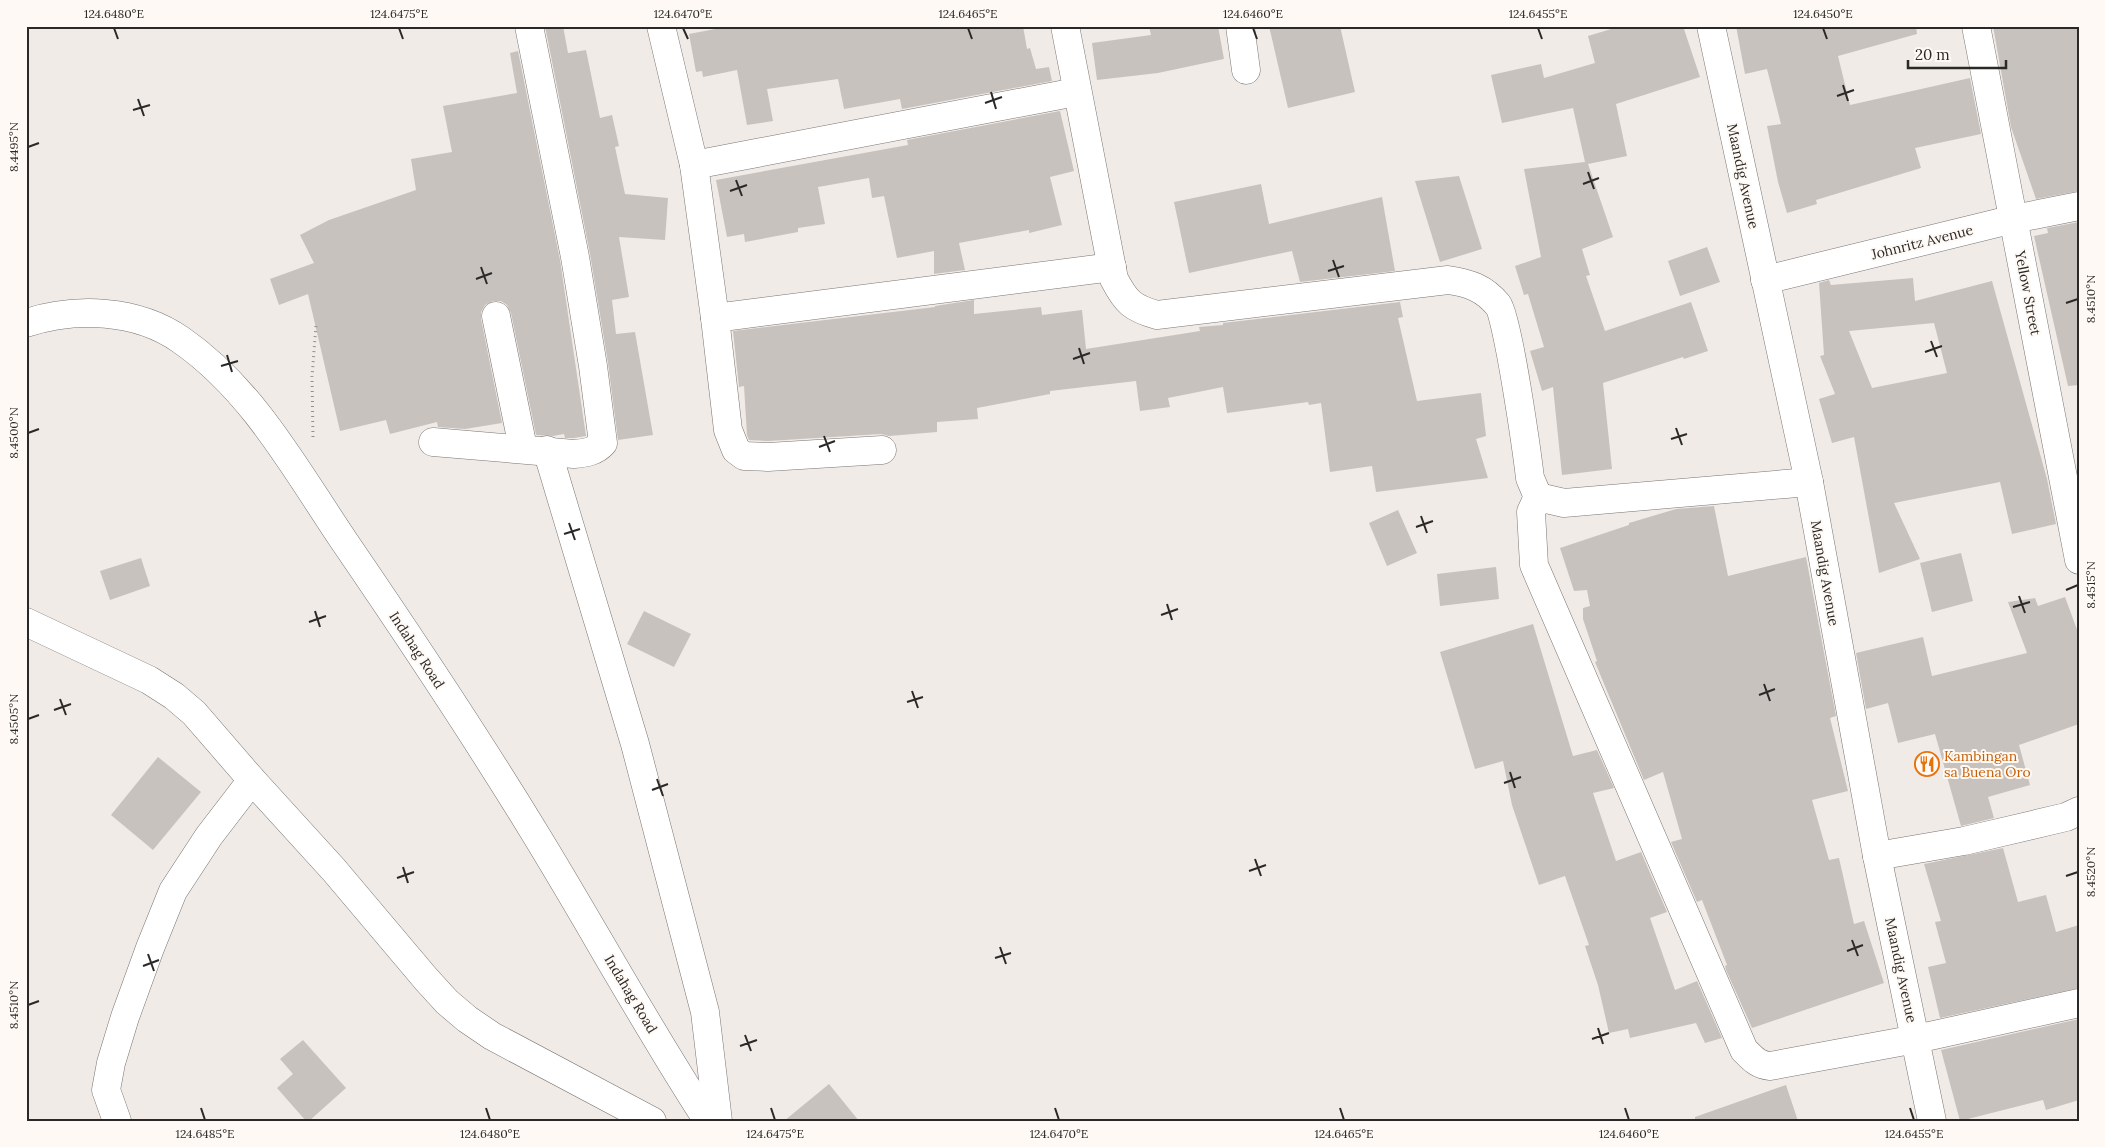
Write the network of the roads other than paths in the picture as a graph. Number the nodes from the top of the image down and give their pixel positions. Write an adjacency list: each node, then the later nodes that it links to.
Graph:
1 (529, 26): 18 (street)
2 (661, 26): 9 (street)
3 (1065, 26): 8 (street)
4 (1240, 26): 7 (street)
5 (1711, 26): 13 (street, Maandig Avenue)
6 (1976, 26): 11 (street, Yellow Street)
7 (1246, 70)
8 (1076, 92): 9 (street); 12 (street)
9 (694, 165): 15 (street)
10 (2079, 206): 11 (street, Johnritz Avenue)
11 (2014, 219): 13 (street, Johnritz Avenue); 22 (street, Yellow Street)
12 (1112, 267): 15 (street); 21 (street)
13 (1765, 280): 20 (street, Maandig Avenue)
14 (496, 316): 18 (street)
15 (715, 318): 19 (street)
16 (26, 324): 31 (street, Indahag Road)
17 (433, 442): 18 (street)
18 (535, 449): 32 (street)
19 (882, 450)
20 (1809, 482): 21 (street); 26 (street, Maandig Avenue)
21 (1538, 497): 28 (street)
22 (2079, 560)
23 (26, 622): 24 (street)
24 (252, 780): 29 (street); 30 (street)
25 (2079, 811): 26 (street)
26 (1877, 856): 28 (street, Maandig Avenue)
27 (2079, 1003): 28 (street)
28 (1916, 1039): 33 (street, Maandig Avenue)
29 (117, 1121)
30 (652, 1121)
31 (708, 1121)
32 (718, 1121)
33 (1932, 1121)

